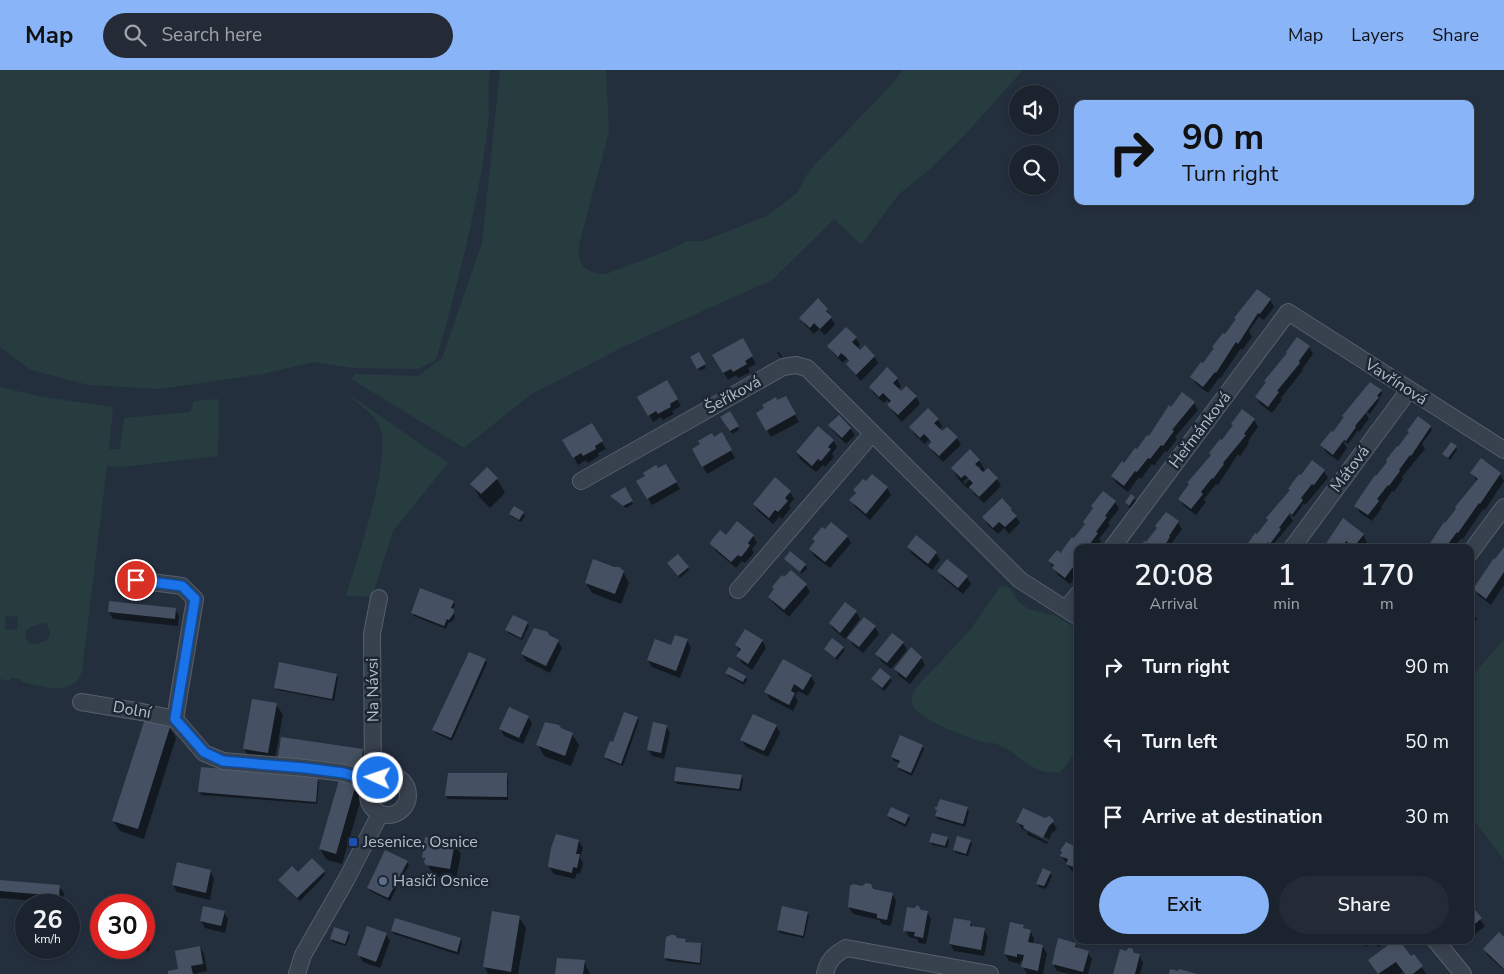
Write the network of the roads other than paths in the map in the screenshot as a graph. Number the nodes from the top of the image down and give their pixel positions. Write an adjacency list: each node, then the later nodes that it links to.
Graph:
1 (1288, 312): 2 (street, Vavřínová); 7 (street, Heřmánková)
2 (1409, 390): 4 (street, Vavřínová); 8 (street, Mátová)
3 (872, 434): 5 (street, Šeříková); 11 (street); 13 (street, Šeříková)
4 (1504, 450)
5 (581, 481)
6 (1504, 508): 9 (street)
7 (1115, 544)
8 (1295, 544)
9 (1474, 548)
10 (136, 580): 15 (street)
11 (738, 590)
12 (379, 598): 16 (street, Na Návsi)
13 (1072, 613)
14 (81, 702): 15 (street, Dolní)
15 (175, 719): 16 (street)
16 (373, 782): 17 (street, Na Návsi); 17 (street)
17 (380, 814): 19 (street)
18 (1437, 944): 22 (street)
19 (296, 974)
20 (825, 974): 21 (street)
21 (990, 974)
22 (1463, 974)

